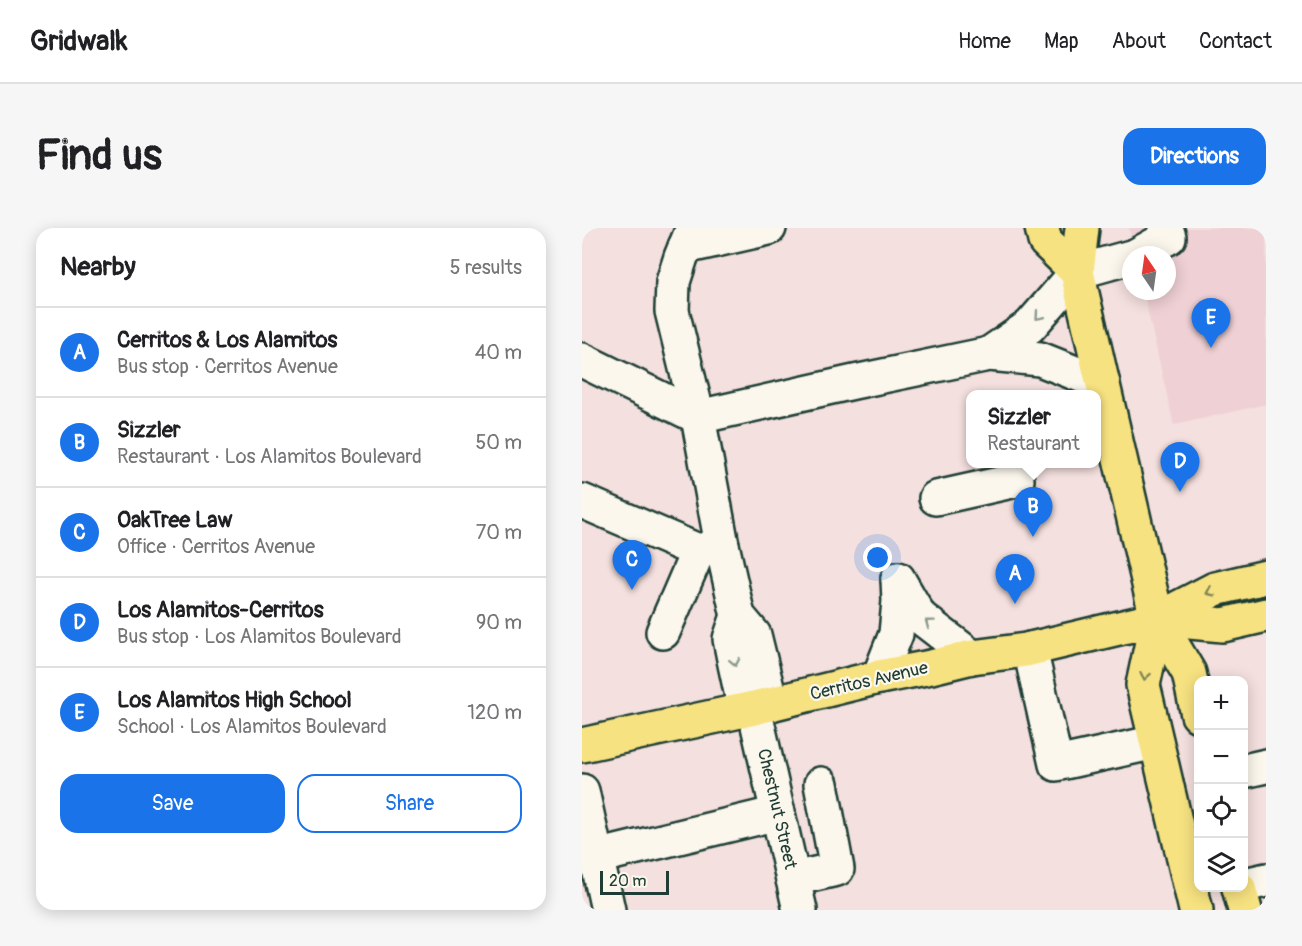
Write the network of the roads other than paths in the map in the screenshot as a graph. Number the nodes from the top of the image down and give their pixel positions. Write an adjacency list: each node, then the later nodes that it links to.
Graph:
1 (769, 228): 5 (street)
2 (1042, 228): 8 (main road)
3 (1082, 228): 8 (main road)
4 (1166, 228): 6 (street)
5 (689, 237): 12 (street)
6 (1152, 246)
7 (1122, 260): 8 (street)
8 (1077, 272): 9 (street, one-way to 9); 11 (main road)
9 (989, 354): 11 (street); 12 (street)
10 (582, 360): 12 (street)
11 (1103, 384): 19 (main road)
12 (698, 417): 16 (street)
13 (1017, 480): 14 (street)
14 (936, 498)
15 (582, 501): 16 (street)
16 (710, 548): 20 (street); 25 (street, Chestnut Street)
17 (1266, 577): 19 (main road, Cerritos Avenue, one-way to 19)
18 (1266, 615): 19 (main road, Cerritos Avenue)
19 (1157, 619): 21 (main road, Cerritos Avenue); 24 (main road); 26 (main road, one-way to 26)
20 (663, 633)
21 (1030, 649): 22 (main road, Cerritos Avenue); 26 (street)
22 (972, 657): 23 (main road, Cerritos Avenue); 23 (street, one-way to 23)
23 (879, 677): 25 (main road, Cerritos Avenue)
24 (1194, 696)
25 (757, 707): 27 (main road, Cerritos Avenue); 32 (street, Chestnut Street)
26 (1156, 742): 40 (main road)
27 (582, 745)
28 (1266, 766): 29 (street)
29 (1248, 770)
30 (821, 784): 34 (street)
31 (582, 791): 33 (street)
32 (778, 813): 33 (street); 34 (street, Chestnut Street)
33 (596, 857): 38 (street)
34 (792, 879): 39 (street, Chestnut Street)
35 (1266, 880): 36 (street)
36 (1248, 884)
37 (1240, 892): 41 (main road)
38 (608, 910)
39 (800, 910)
40 (1196, 910)
41 (1245, 910)

